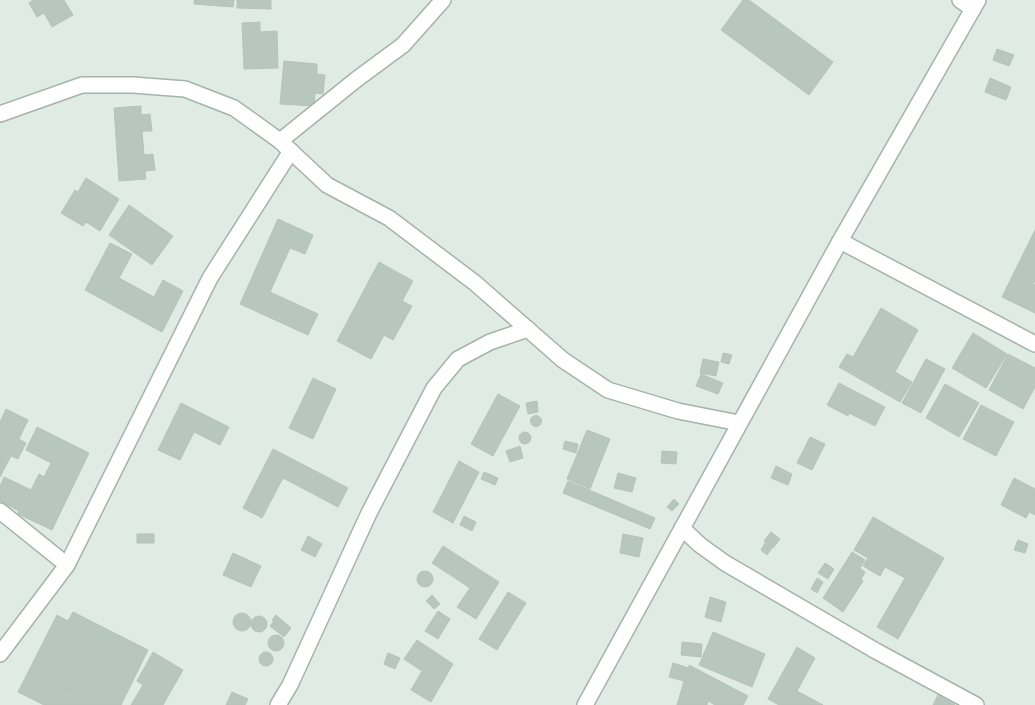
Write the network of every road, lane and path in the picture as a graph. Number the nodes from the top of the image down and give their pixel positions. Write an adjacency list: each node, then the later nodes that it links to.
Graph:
1 (443, 0): 5 (street)
2 (960, 0): 3 (street)
3 (976, 4): 6 (street)
4 (0, 114): 5 (street)
5 (286, 146): 7 (street); 12 (street)
6 (840, 241): 8 (street); 9 (street)
7 (528, 329): 9 (street); 14 (street)
8 (1035, 344)
9 (739, 423): 11 (street)
10 (0, 511): 12 (street)
11 (682, 528): 15 (street); 16 (street)
12 (67, 565): 13 (street)
13 (2, 647)
14 (278, 705)
15 (585, 705)
16 (976, 705)

